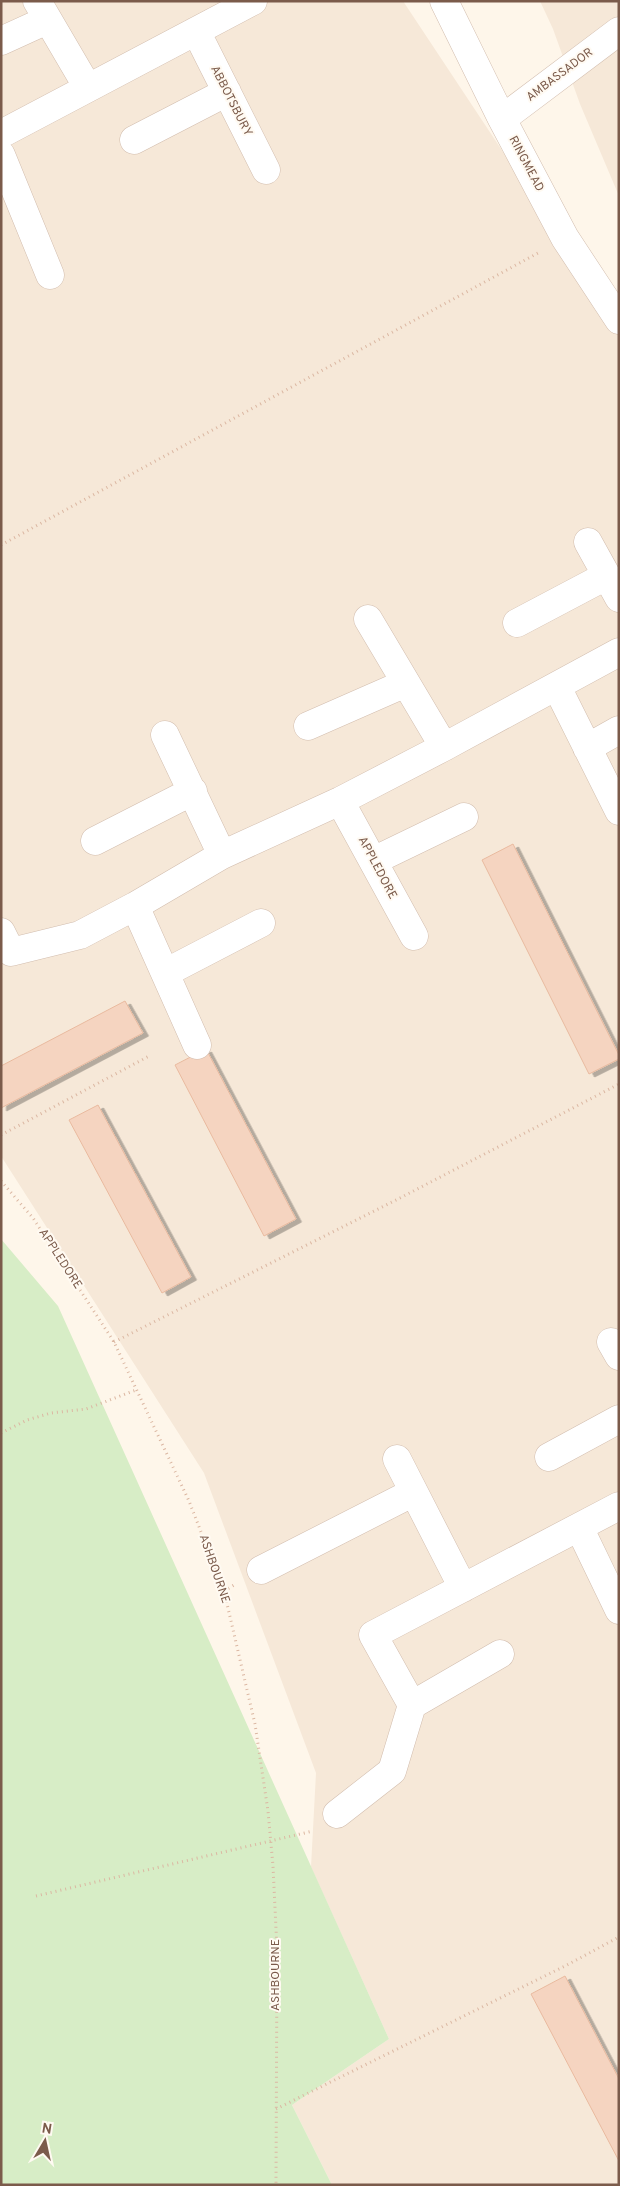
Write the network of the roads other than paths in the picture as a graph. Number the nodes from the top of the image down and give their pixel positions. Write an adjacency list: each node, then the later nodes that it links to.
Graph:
1 (253, 1): 5 (street)
2 (444, 1): 9 (street, RINGMEAD)
3 (42, 10): 6 (street); 7 (street)
4 (619, 31): 9 (street, AMBASSADOR)
5 (196, 32): 7 (street); 8 (street, ABBOTSBURY)
6 (1, 41)
7 (88, 88): 10 (street)
8 (227, 92): 11 (street); 13 (street, ABBOTSBURY)
9 (502, 119): 16 (street, RINGMEAD)
10 (1, 134)
11 (134, 140)
12 (1, 155): 14 (street)
13 (266, 170)
14 (10, 203): 15 (street)
15 (50, 275)
16 (619, 320)
17 (588, 542): 18 (street)
18 (612, 587): 20 (street)
19 (368, 620): 22 (street)
20 (517, 623)
21 (619, 652): 23 (street)
22 (406, 683): 24 (street); 27 (street)
23 (557, 687): 27 (street); 28 (street)
24 (308, 726)
25 (619, 730): 28 (street)
26 (165, 735): 29 (street)
27 (444, 748): 30 (street)
28 (587, 748): 31 (street)
29 (193, 791): 33 (street); 34 (street)
30 (340, 801): 34 (street); 35 (street, APPLEDORE)
31 (619, 811)
32 (464, 817): 35 (street)
33 (94, 842)
34 (222, 855): 36 (street)
35 (373, 862): 39 (street, APPLEDORE)
36 (135, 906): 38 (street); 40 (street)
37 (261, 923): 40 (street)
38 (1, 932)
39 (414, 936)
40 (165, 973): 41 (street)
41 (197, 1045)
42 (619, 1419): 43 (street)
43 (549, 1457)
44 (397, 1459): 45 (street)
45 (414, 1492): 48 (street); 49 (street)
46 (619, 1506): 47 (street)
47 (579, 1527): 49 (street); 50 (street)
48 (261, 1570)
49 (463, 1588): 52 (street)
50 (617, 1600)
51 (500, 1654): 52 (street)
52 (412, 1705): 53 (street)
53 (337, 1814)

